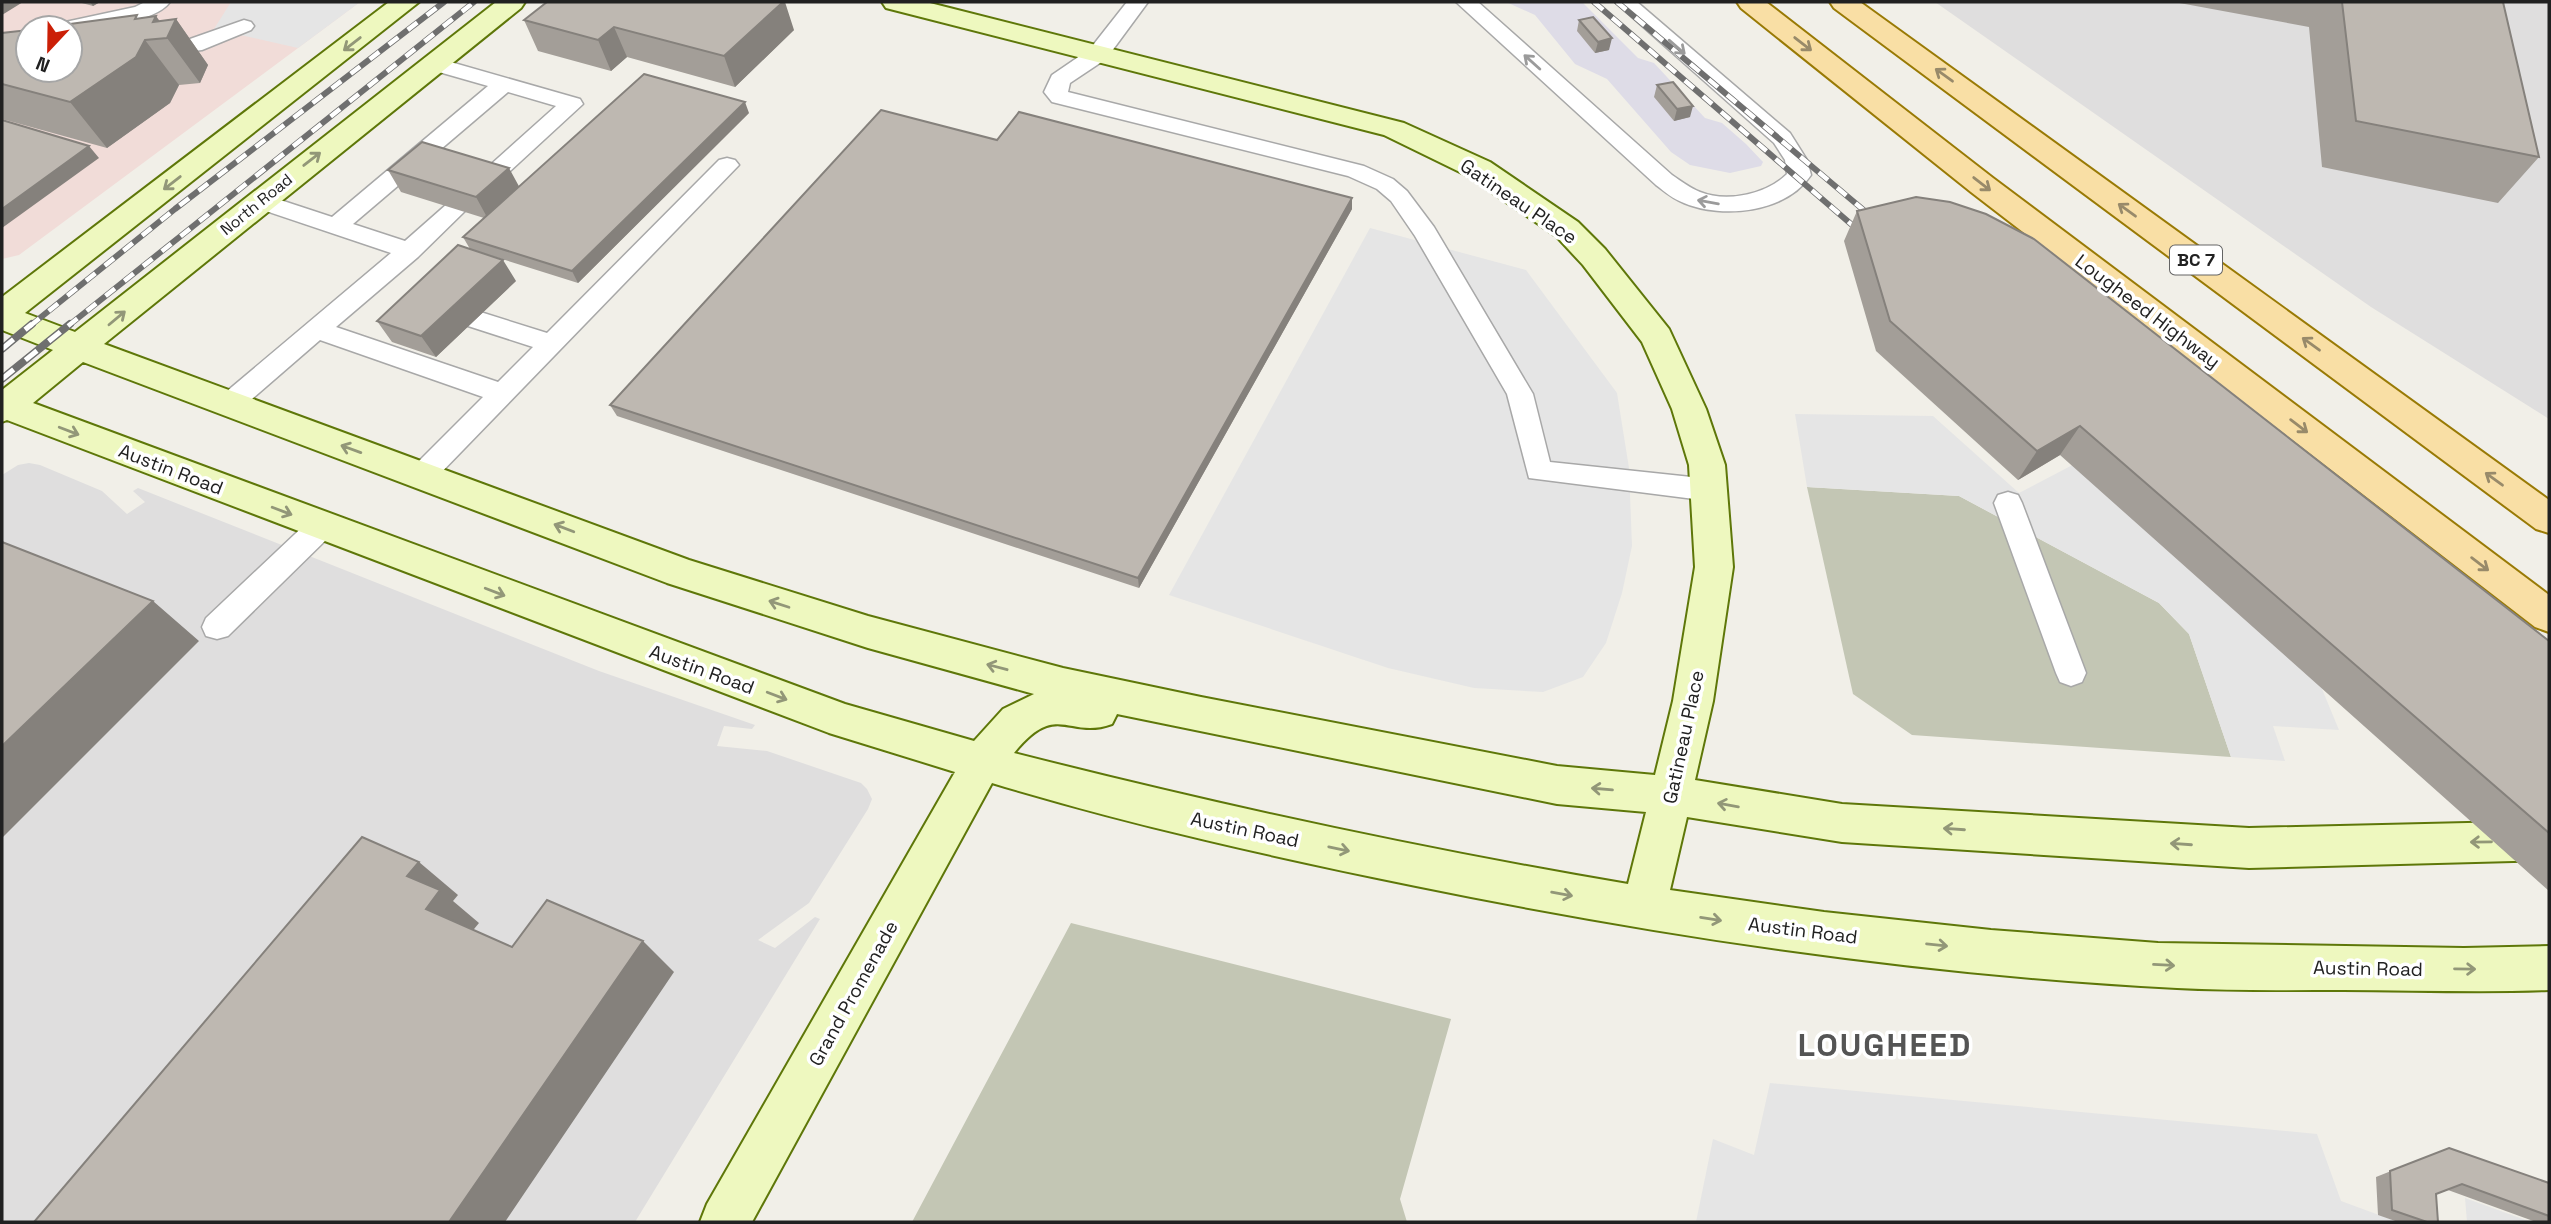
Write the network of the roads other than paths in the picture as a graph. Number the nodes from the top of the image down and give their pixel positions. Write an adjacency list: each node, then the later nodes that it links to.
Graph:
1 (160, 2): 10 (lane)
2 (406, 2): 22 (main road, one-way to 22)
3 (512, 2): 14 (main road, North Road)
4 (1138, 2): 13 (lane)
5 (1466, 2): 6 (lane, one-way to 5)
6 (1625, 2)
7 (1750, 2): 35 (main road, Lougheed Highway, one-way to 35)
8 (1843, 2): 33 (main road, BC 7, one-way to 8)
9 (909, 3): 13 (main road, Gatineau Place)
10 (84, 24)
11 (244, 26): 12 (lane)
12 (139, 51)
13 (1098, 54): 31 (main road, Gatineau Place); 31 (lane)
14 (433, 63): 15 (lane); 18 (main road, North Road, one-way to 14)
15 (504, 84): 17 (lane); 20 (lane)
16 (727, 165): 25 (lane)
17 (486, 180)
18 (258, 201): 20 (lane); 26 (main road, North Road, one-way to 18)
19 (455, 209): 21 (lane)
20 (336, 226): 21 (lane)
21 (409, 251): 24 (lane)
22 (2, 316): 26 (main road)
23 (474, 319): 25 (lane)
24 (315, 329): 27 (lane); 28 (lane)
25 (553, 344): 27 (lane)
26 (80, 348): 28 (main road); 29 (main road, North Road)
27 (504, 394): 30 (lane)
28 (229, 404): 30 (main road, one-way to 28)
29 (3, 407): 34 (main road, Austin Road, one-way to 34)
30 (422, 474): 38 (main road, one-way to 30)
31 (1710, 490): 40 (main road, Gatineau Place)
32 (2008, 503): 37 (lane)
33 (2549, 519)
34 (322, 526): 36 (lane); 39 (main road, Austin Road, one-way to 39)
35 (2527, 609)
36 (218, 627)
37 (2071, 673)
38 (1434, 760): 39 (main road, Grand Promenade); 40 (main road, one-way to 38)
39 (981, 764): 42 (main road, Austin Road, one-way to 42); 44 (main road, Grand Promenade)
40 (1670, 795): 41 (main road, one-way to 40); 42 (main road, Gatineau Place)
41 (2549, 840)
42 (1644, 909): 43 (main road, Austin Road, one-way to 43)
43 (2549, 968)
44 (725, 1222)

